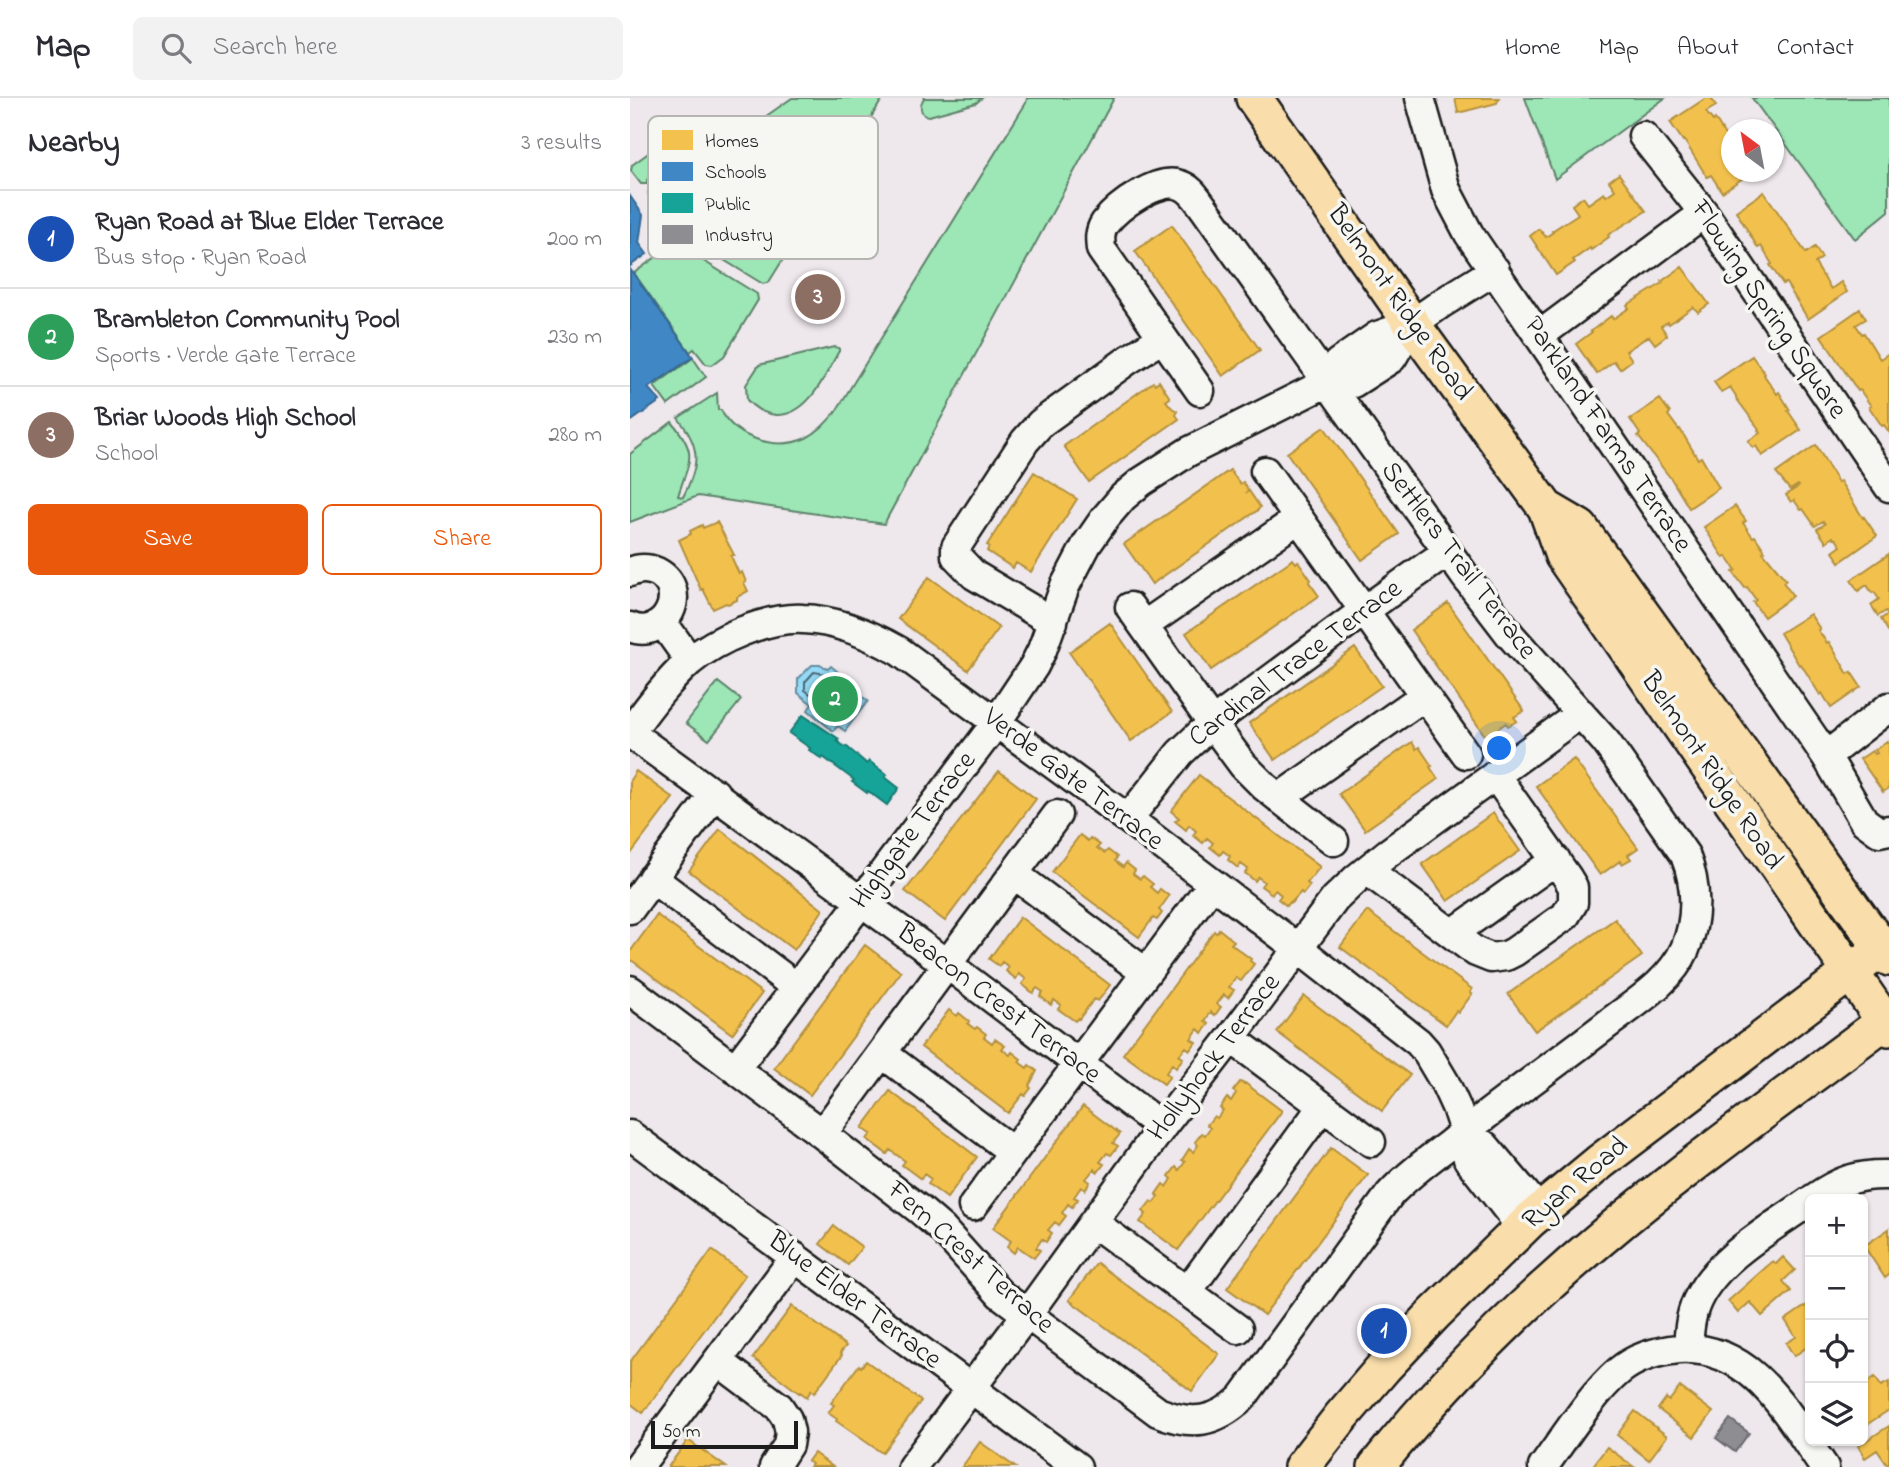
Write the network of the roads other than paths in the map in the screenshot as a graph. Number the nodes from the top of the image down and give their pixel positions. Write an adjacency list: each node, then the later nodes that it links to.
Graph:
1 (1254, 98): 6 (main road, Belmont Ridge Road)
2 (1420, 98): 5 (street, Parkland Farms Terrace)
3 (1643, 136): 4 (street, Flowing Spring Square)
4 (1704, 213): 7 (street); 12 (street, Flowing Spring Square)
5 (1495, 270): 6 (street, Highgate Terrace); 7 (street, Parkland Farms Terrace)
6 (1412, 324): 9 (street, Highgate Terrace); 13 (main road, Belmont Ridge Road)
7 (1540, 335): 29 (street, Parkland Farms Terrace)
8 (1162, 338): 9 (street, Settlers Trail Terrace); 10 (street, Settlers Trail Terrace); 18 (street)
9 (1328, 382): 15 (street, Settlers Trail Terrace); 18 (street, Highgate Terrace)
10 (1200, 391)
11 (1265, 471): 14 (street)
12 (1889, 487)
13 (1546, 508): 46 (main road, Belmont Ridge Road); 49 (main road, Belmont Ridge Road)
14 (1298, 519): 17 (street); 26 (street)
15 (1447, 552): 17 (street, Cardinal Trace Terrace); 24 (street, Settlers Trail Terrace)
16 (630, 572): 19 (street)
17 (1364, 610): 22 (street); 26 (street, Cardinal Trace Terrace)
18 (1053, 622): 25 (street, Highgate Terrace)
19 (663, 623): 20 (street); 21 (street)
20 (630, 627)
21 (690, 661): 25 (street, Verde Gate Terrace); 27 (street, Verde Gate Terrace)
22 (1424, 696): 28 (street); 32 (street)
23 (1889, 707): 29 (street)
24 (1581, 713): 30 (street, Hollyhock Terrace); 59 (street, Settlers Trail Terrace)
25 (996, 723): 34 (street, Verde Gate Terrace); 42 (street, Highgate Terrace)
26 (1212, 723): 32 (street); 34 (street, Cardinal Trace Terrace)
27 (630, 732): 31 (street, Beacon Crest Terrace)
28 (1466, 754)
29 (1826, 756): 35 (street, Parkland Farms Terrace)
30 (1495, 775): 37 (street); 38 (street, Hollyhock Terrace)
31 (715, 793): 40 (street); 42 (street, Beacon Crest Terrace)
32 (1279, 798): 36 (street)
33 (1057, 815): 39 (street)
34 (1128, 819): 41 (street, Verde Gate Terrace)
35 (1889, 830)
36 (1334, 841)
37 (1556, 860): 44 (street); 44 (street)
38 (1367, 870): 44 (street); 45 (street, Hollyhock Terrace)
39 (1014, 874): 47 (street); 48 (street)
40 (652, 878): 43 (street); 50 (street)
41 (1212, 884): 45 (street, Verde Gate Terrace); 48 (street)
42 (862, 901): 47 (street, Beacon Crest Terrace); 50 (street, Highgate Terrace)
43 (630, 909)
44 (1452, 934)
45 (1297, 948): 53 (street, Hollyhock Terrace); 59 (street, Verde Gate Terrace)
46 (1887, 950): 49 (main road, Ryan Road)
47 (947, 964): 54 (street); 55 (street, Beacon Crest Terrace)
48 (1146, 973): 55 (street)
49 (1850, 973): 52 (main road, Belmont Ridge Road); 68 (main road, Ryan Road)
50 (796, 987): 56 (street, Highgate Terrace)
51 (630, 990): 56 (street, Fern Crest Terrace)
52 (1887, 1022): 82 (main road, Ryan Road)
53 (1231, 1038): 57 (street); 58 (street, Hollyhock Terrace)
54 (882, 1053): 60 (street); 63 (street)
55 (1079, 1065): 58 (street, Beacon Crest Terrace); 63 (street)
56 (735, 1069): 60 (street, Fern Crest Terrace)
57 (1322, 1107): 62 (street); 71 (street)
58 (1162, 1128): 69 (street, Hollyhock Terrace)
59 (1464, 1131): 68 (street); 72 (street, Fern Crest Terrace)
60 (822, 1134): 72 (street, Fern Crest Terrace)
61 (630, 1135): 70 (street, Blue Elder Terrace)
62 (1371, 1142)
63 (1013, 1152): 67 (street)
64 (1889, 1175): 65 (street)
65 (1820, 1194)
66 (1805, 1205): 74 (street)
67 (973, 1206)
68 (1531, 1219): 81 (main road, Ryan Road)
69 (1094, 1223): 71 (street); 72 (street, Hollyhock Terrace)
70 (795, 1257): 75 (street); 76 (street, Blue Elder Terrace)
71 (1187, 1292): 73 (street)
72 (1027, 1314): 76 (street, Hollyhock Terrace)
73 (1238, 1329)
74 (1688, 1349): 83 (street); 84 (street)
75 (718, 1361): 77 (street); 78 (street)
76 (971, 1388): 79 (street, Hollyhock Terrace); 80 (street, Blue Elder Terrace)
77 (638, 1467)
78 (774, 1467)
79 (912, 1467)
80 (1077, 1467)
81 (1301, 1467)
82 (1376, 1467)
83 (1543, 1467)
84 (1824, 1467)

